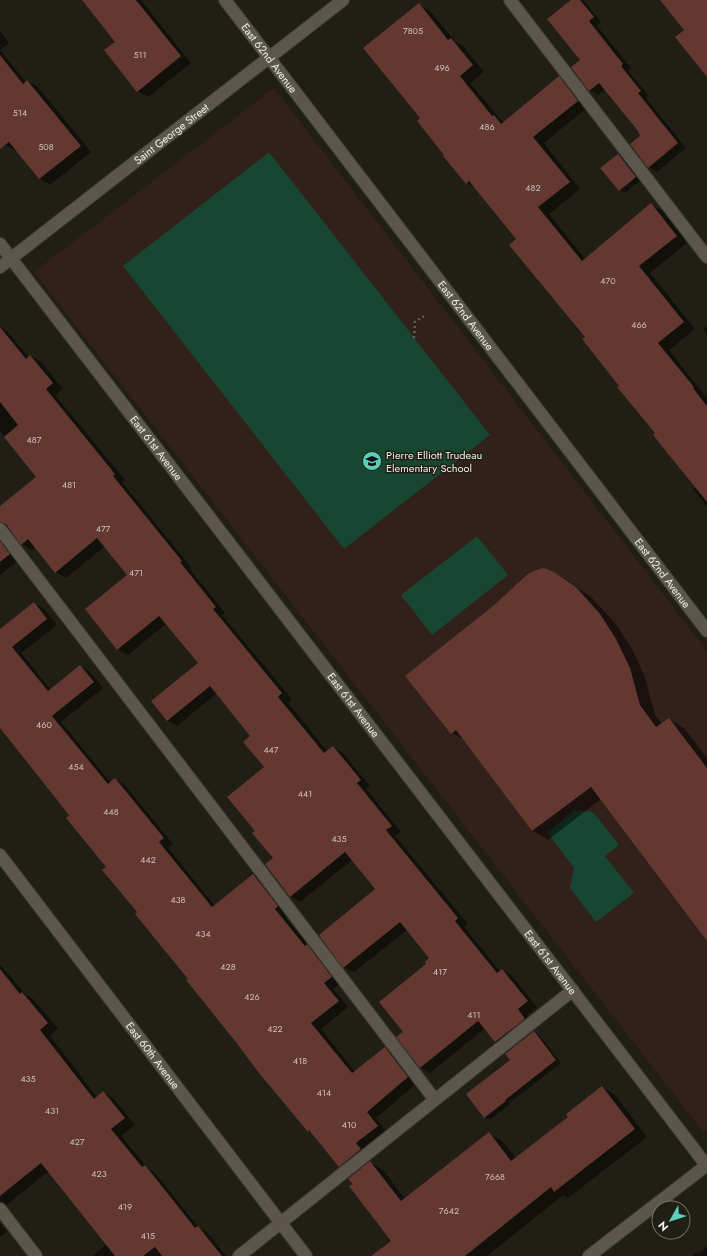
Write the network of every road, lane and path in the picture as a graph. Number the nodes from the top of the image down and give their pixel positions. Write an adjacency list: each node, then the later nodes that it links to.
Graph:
1 (225, 0): 4 (street, East 62nd Avenue)
2 (343, 0): 4 (street, Saint George Street)
3 (510, 0): 6 (street)
4 (269, 58): 7 (street, Saint George Street); 12 (street, East 62nd Avenue)
5 (0, 244): 7 (street, East 61st Avenue)
6 (707, 257)
7 (12, 258): 8 (street, Saint George Street); 14 (street, East 61st Avenue)
8 (0, 267)
9 (424, 316): 10 (path)
10 (414, 338)
11 (0, 529): 15 (street)
12 (707, 631)
13 (0, 855): 18 (street, East 60th Avenue)
14 (573, 990): 15 (street); 16 (street, East 61st Avenue)
15 (435, 1100): 18 (street)
16 (707, 1166): 22 (street)
17 (0, 1209): 19 (street)
18 (280, 1223): 20 (street); 21 (street, East 60th Avenue)
19 (36, 1256)
20 (239, 1256)
21 (306, 1256)
22 (589, 1256)

